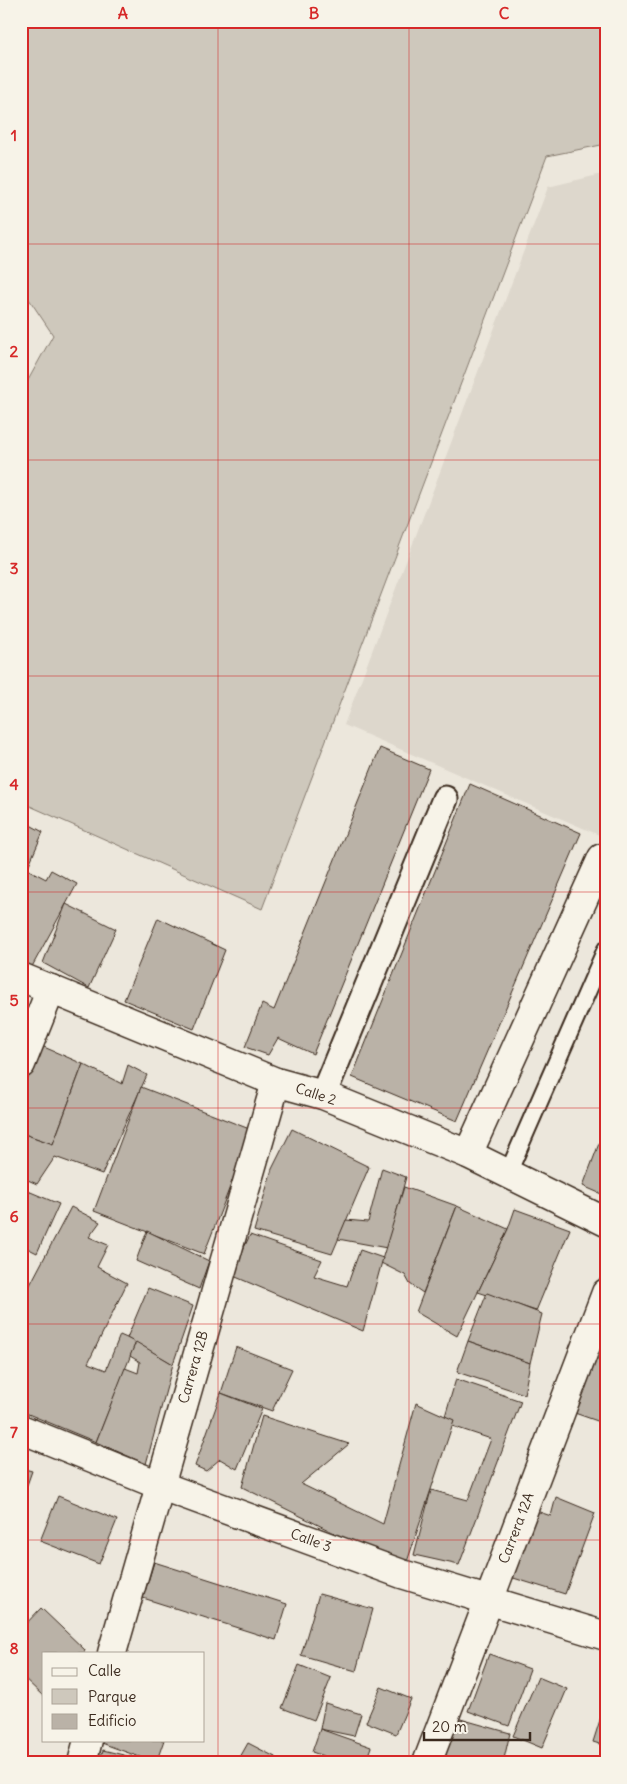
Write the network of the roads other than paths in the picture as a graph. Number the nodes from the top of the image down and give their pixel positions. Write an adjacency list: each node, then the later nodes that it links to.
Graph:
1 (445, 799): 8 (street)
2 (602, 858): 9 (street)
3 (606, 949): 10 (lane)
4 (21, 977): 5 (street, Calle 2)
5 (52, 989): 6 (street); 7 (street, Calle 2)
6 (21, 1064)
7 (276, 1082): 8 (street, Calle 2); 14 (street, Carrera 12B)
8 (323, 1095): 9 (street, Calle 2)
9 (468, 1154): 10 (street, Calle 2)
10 (508, 1173): 11 (street, Calle 2)
11 (606, 1222)
12 (606, 1293): 15 (street, Carrera 12A)
13 (21, 1428): 14 (street, Calle 3)
14 (159, 1485): 15 (street, Calle 3); 17 (street, Carrera 12B)
15 (488, 1599): 16 (street, Calle 3); 20 (street, Carrera 12A)
16 (606, 1636)
17 (112, 1652)
18 (87, 1742): 19 (street)
19 (82, 1763)
20 (427, 1763)

